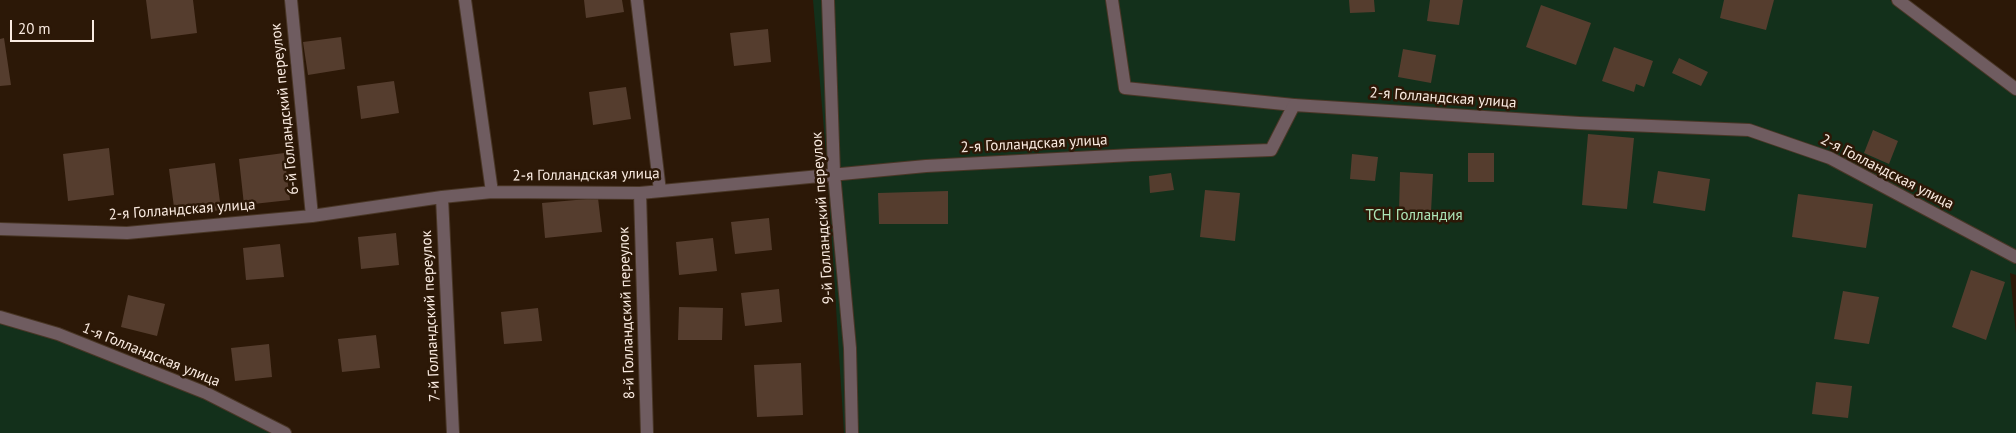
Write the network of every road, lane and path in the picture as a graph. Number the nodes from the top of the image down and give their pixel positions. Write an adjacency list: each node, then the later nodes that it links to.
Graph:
1 (291, 0): 14 (street, 6-й Голландский переулок)
2 (465, 0): 11 (street)
3 (637, 0): 10 (street)
4 (828, 0): 9 (street, 9-й Голландский переулок)
5 (1112, 0): 8 (street)
6 (1898, 0): 7 (street)
7 (2016, 89)
8 (1294, 105): 9 (street, 2-я Голландская улица); 16 (street, 2-я Голландская улица)
9 (834, 173): 10 (street, 2-я Голландская улица); 21 (street, 9-й Голландский переулок)
10 (660, 191): 12 (street, 2-я Голландская улица)
11 (492, 192): 12 (street, 2-я Голландская улица); 13 (street, 2-я Голландская улица)
12 (640, 193): 20 (street, 8-й Голландский переулок)
13 (442, 196): 14 (street, 2-я Голландская улица); 19 (street, 7-й Голландский переулок)
14 (312, 216): 15 (street, 2-я Голландская улица)
15 (0, 229)
16 (2016, 257)
17 (0, 317): 18 (street, 1-я Голландская улица)
18 (285, 433)
19 (453, 433)
20 (646, 433)
21 (852, 433)

